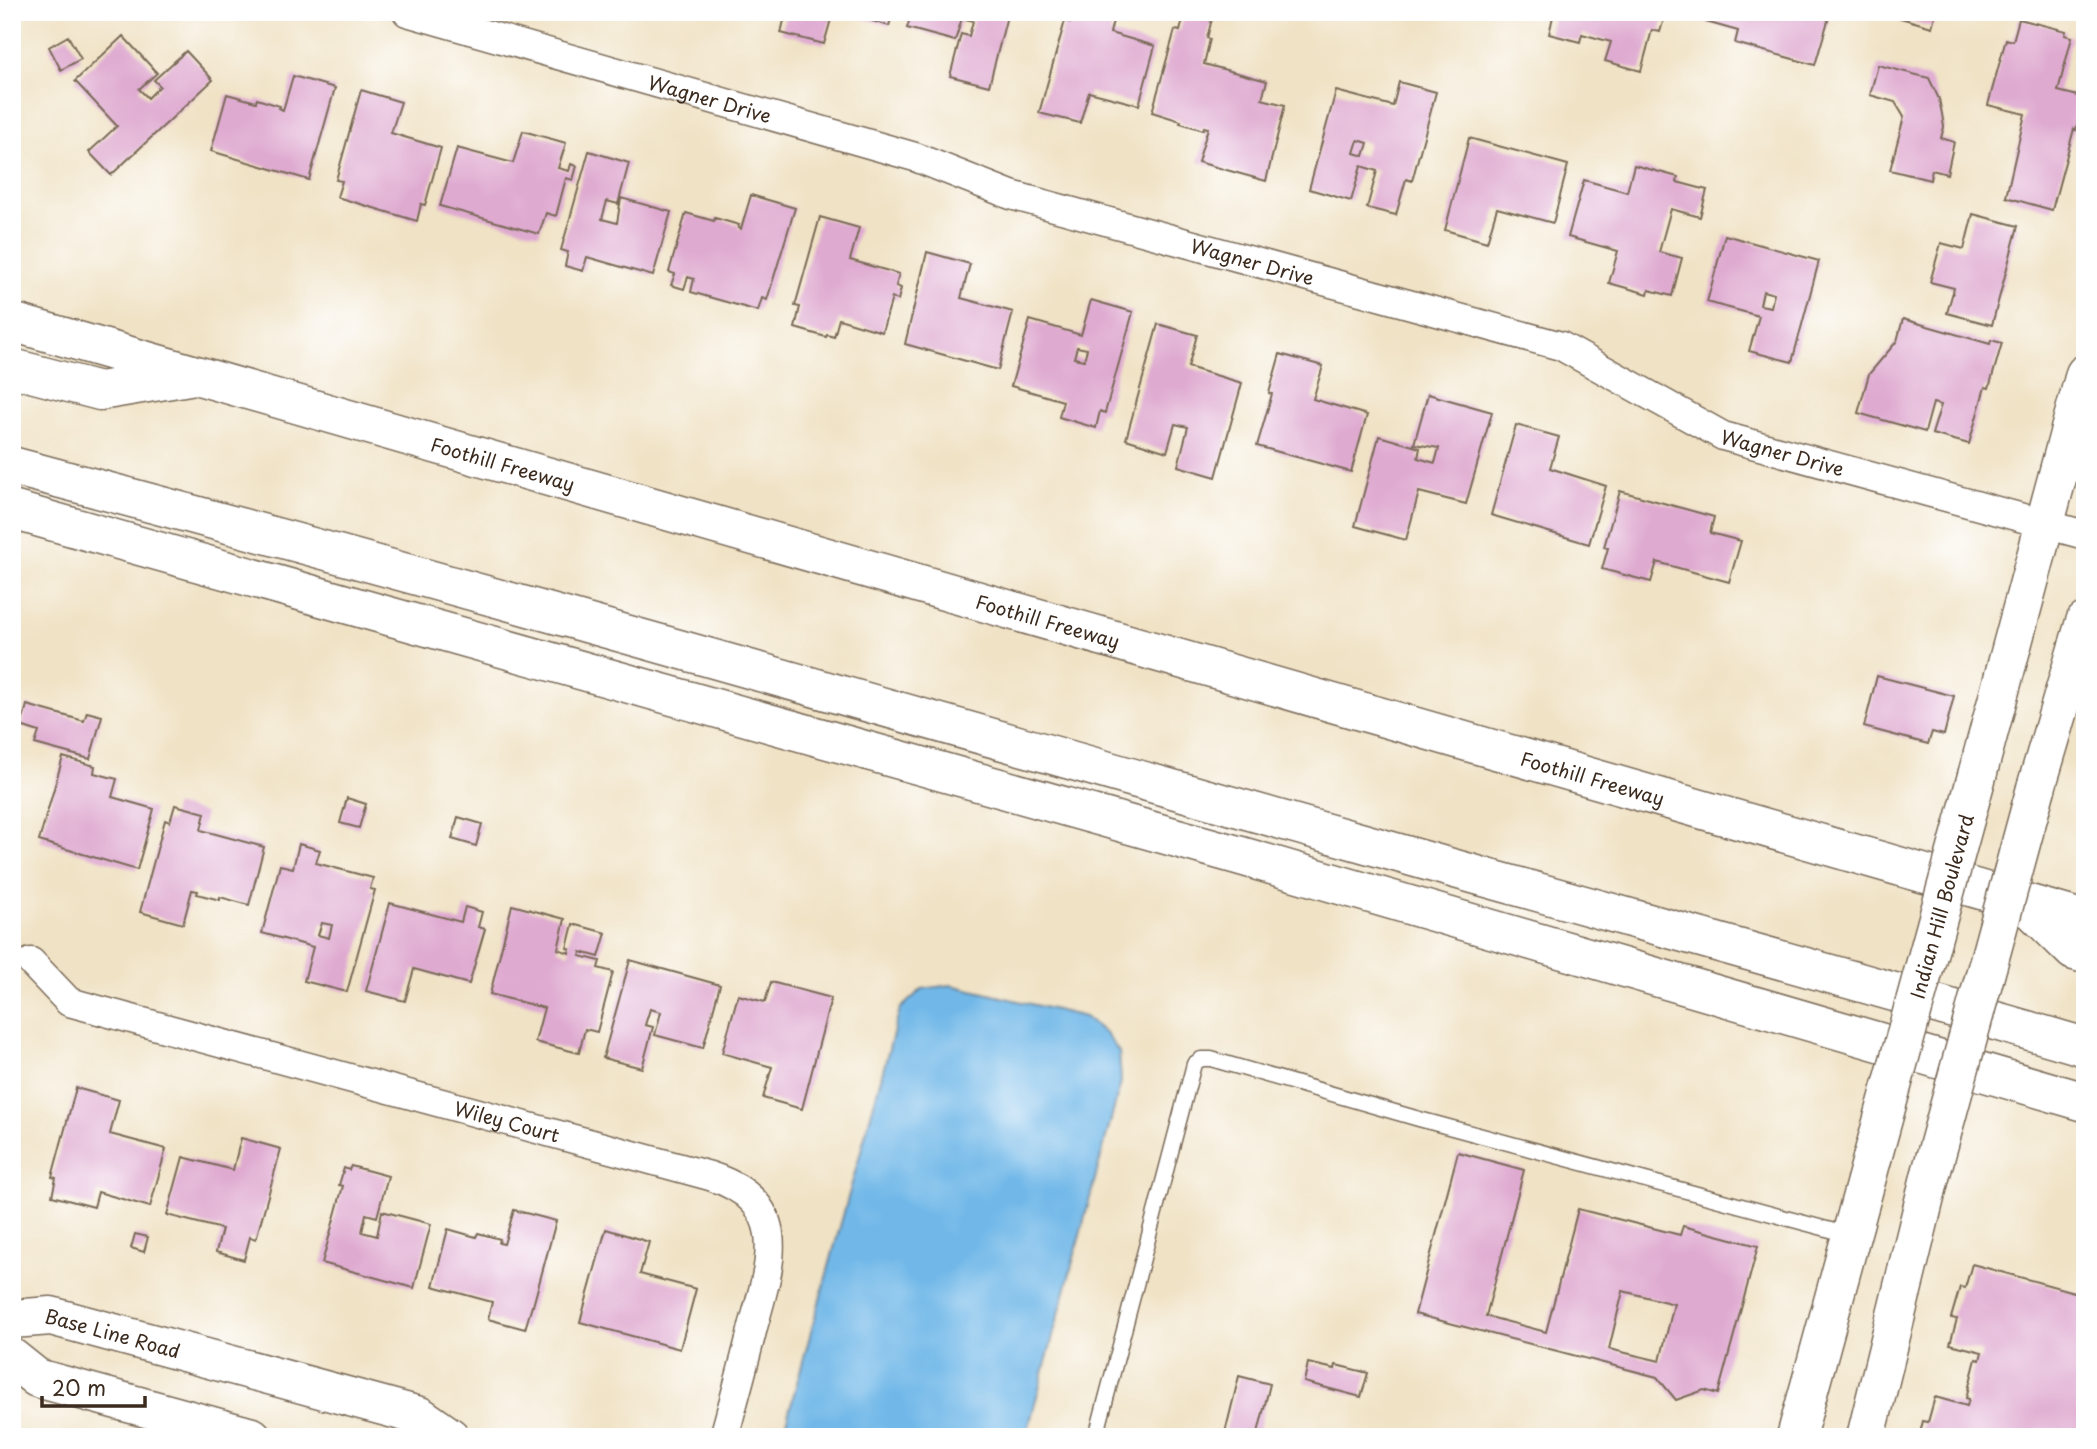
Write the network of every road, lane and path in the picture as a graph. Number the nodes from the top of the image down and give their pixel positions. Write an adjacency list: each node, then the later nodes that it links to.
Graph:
1 (407, 12): 8 (street, Wagner Drive)
2 (12, 321): 4 (main road, Foothill Freeway)
3 (12, 368): 4 (main road)
4 (198, 374): 11 (main road, Foothill Freeway)
5 (2085, 374): 8 (main road, Indian Hill Boulevard)
6 (12, 466): 15 (main road)
7 (12, 510): 16 (main road)
8 (2045, 523): 9 (street, Wagner Drive); 17 (main road, Indian Hill Boulevard, bridge)
9 (2085, 535)
10 (2085, 622): 25 (main road, bridge)
11 (2026, 903): 12 (main road, Foothill Freeway); 13 (main road)
12 (2085, 919)
13 (2085, 954)
14 (31, 962): 22 (street, Wiley Court)
15 (2085, 1047)
16 (2085, 1102)
17 (1851, 1236): 23 (lane); 24 (main road, Indian Hill Boulevard)
18 (12, 1319): 21 (main road, Base Line Road)
19 (12, 1358): 20 (main road)
20 (252, 1437)
21 (450, 1437)
22 (724, 1437)
23 (1096, 1437)
24 (1796, 1437)
25 (1866, 1437)

